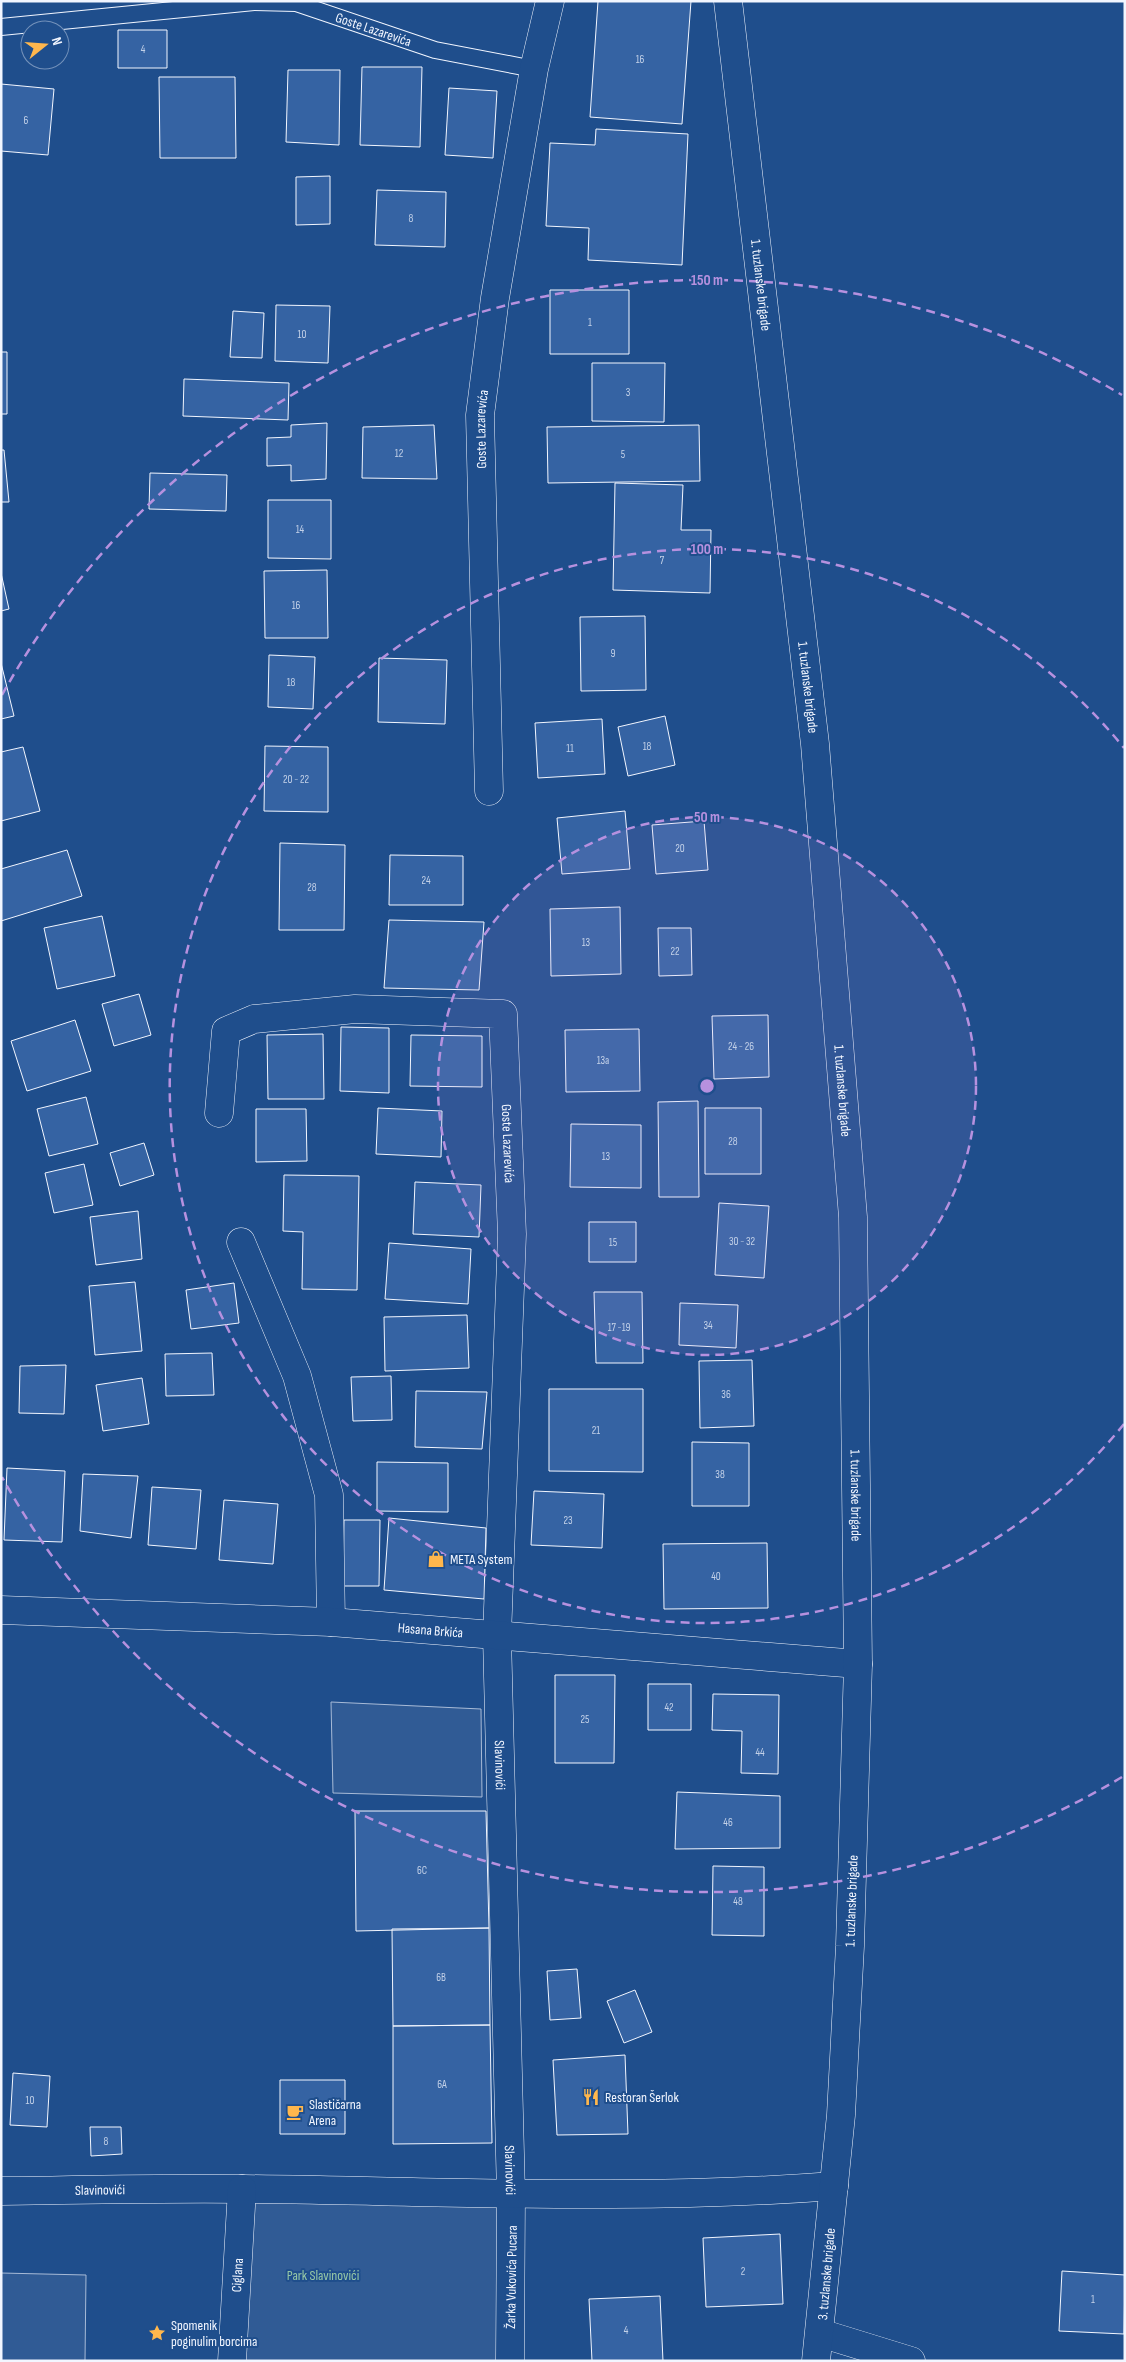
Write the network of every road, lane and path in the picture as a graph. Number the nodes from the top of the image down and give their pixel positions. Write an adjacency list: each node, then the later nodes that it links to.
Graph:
1 (550, 1): 5 (street, Goste Lazarevića)
2 (728, 1): 12 (street, 1. tuzlanske brigade)
3 (297, 2): 4 (lane, Goste Lazarevića); 5 (lane, Goste Lazarevića)
4 (1, 27)
5 (534, 69): 6 (street, Goste Lazarevića)
6 (489, 791)
7 (220, 1113): 11 (street, Goste Lazarevića)
8 (241, 1242): 10 (street)
9 (1, 1610): 10 (street, Hasana Brkića)
10 (331, 1622): 11 (street, Hasana Brkića)
11 (497, 1636): 12 (street, Hasana Brkića); 16 (street, Slavinovići)
12 (858, 1664): 13 (street, 1. tuzlanske brigade)
13 (834, 2186): 16 (street); 17 (street, 3. tuzlanske brigade)
14 (242, 2189): 15 (street, Slavinovići); 16 (street, Slavinovići); 18 (street, Ciglana)
15 (1, 2191)
16 (511, 2194): 19 (street, Žarka Vukovića Pucara)
17 (820, 2333): 20 (street, 3. tuzlanske brigade); 21 (street)
18 (232, 2361)
19 (510, 2361)
20 (816, 2361)
21 (911, 2361)

